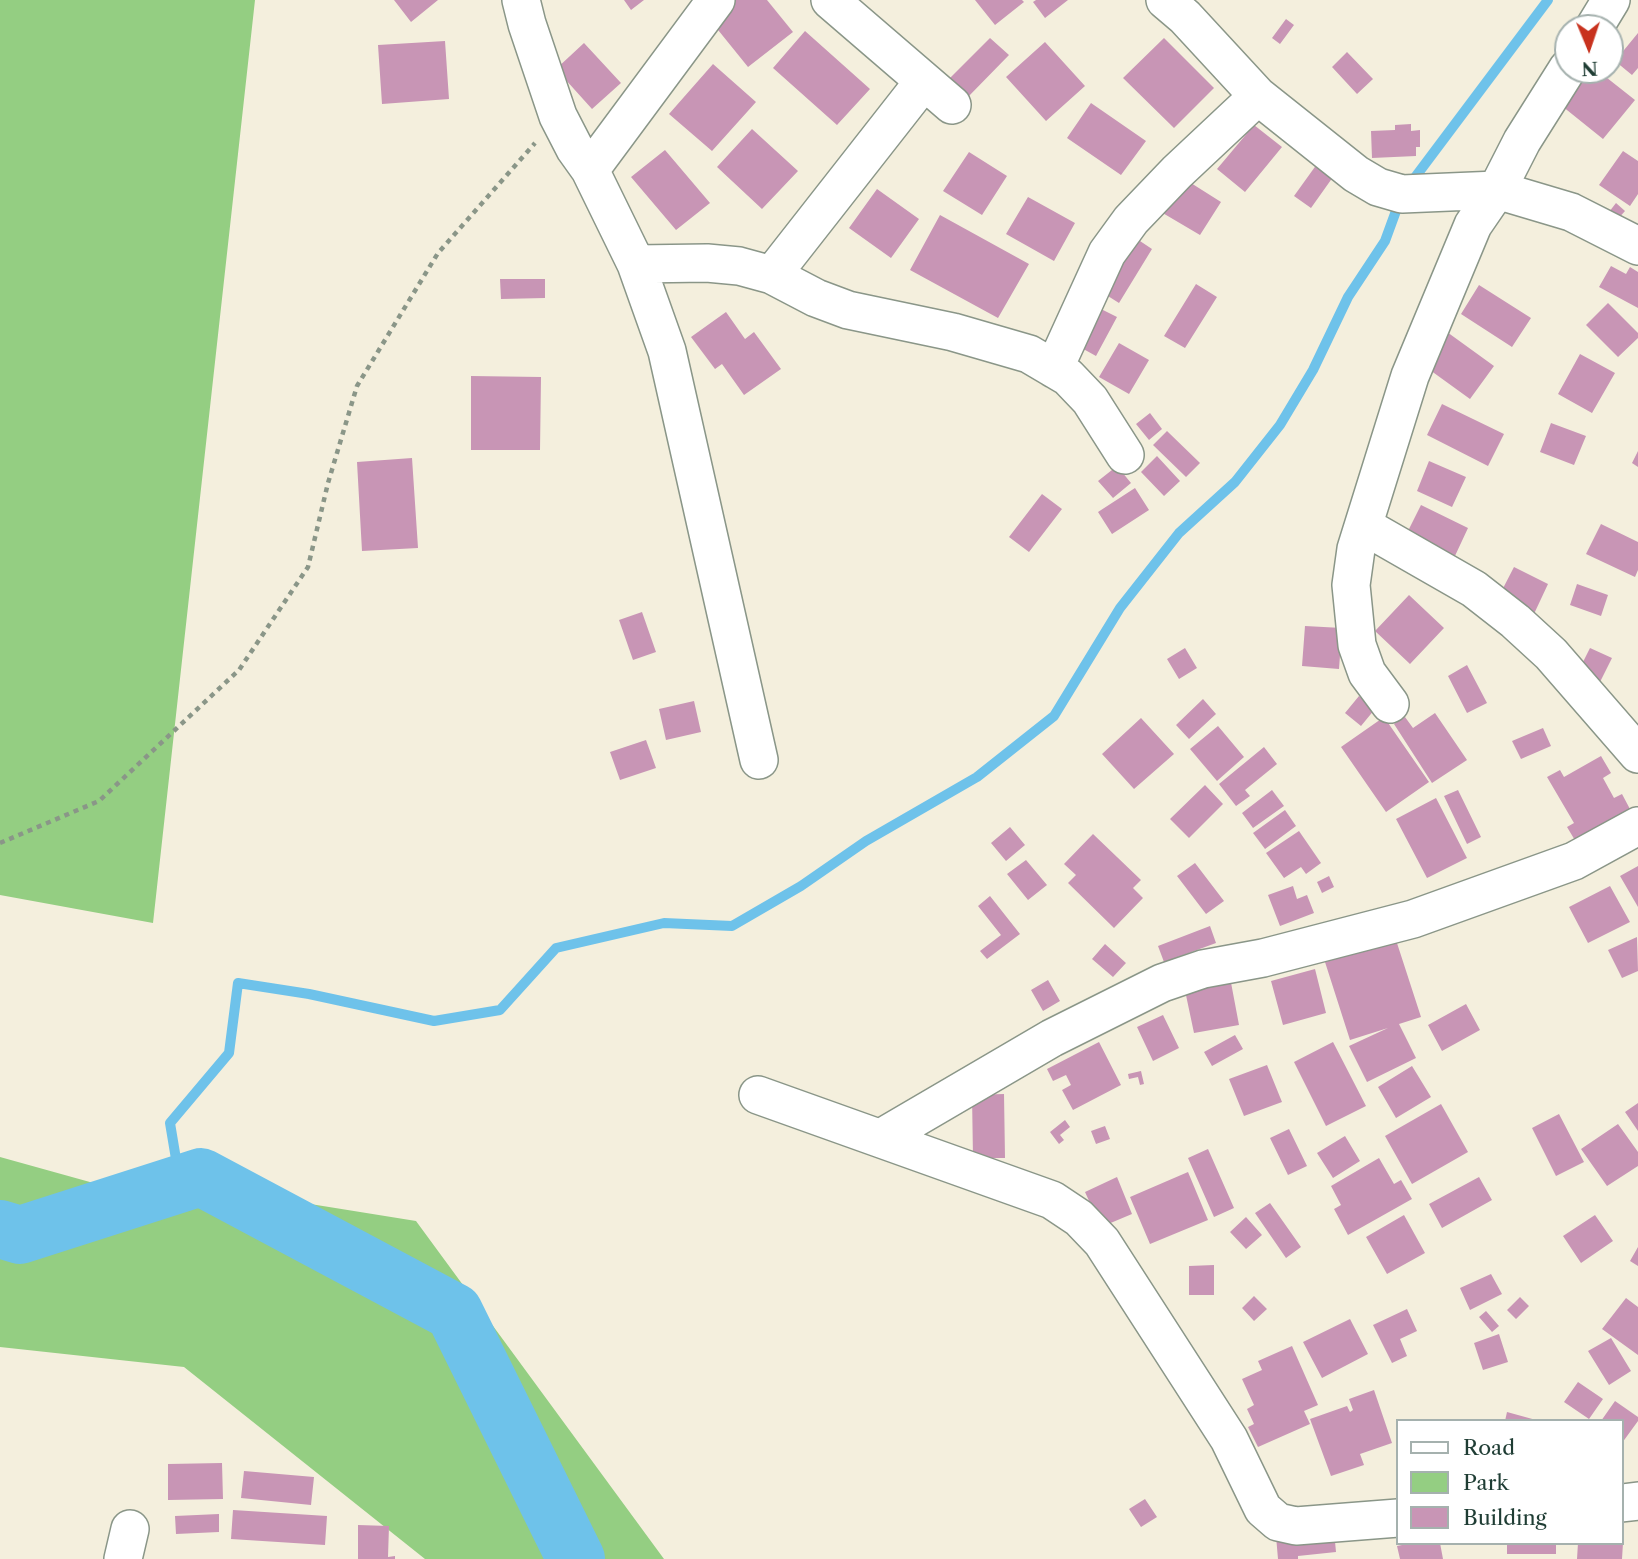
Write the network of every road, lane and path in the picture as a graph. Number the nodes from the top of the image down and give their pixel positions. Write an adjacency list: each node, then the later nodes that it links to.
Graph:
1 (521, 0): 9 (street)
2 (716, 0): 10 (street)
3 (830, 0): 5 (street)
4 (1165, 0): 7 (street)
5 (924, 81): 8 (street); 14 (street)
6 (1558, 84): 11 (street)
7 (1258, 96): 11 (street); 15 (street)
8 (952, 106)
9 (558, 116): 10 (street); 22 (path)
10 (590, 170): 13 (street)
11 (1497, 190): 12 (street); 17 (street)
12 (1638, 246)
13 (636, 264): 14 (street); 20 (street)
14 (772, 275): 15 (street)
15 (1054, 369): 16 (street)
16 (1125, 455)
17 (1364, 526): 18 (street); 19 (street)
18 (1390, 704)
19 (1638, 754)
20 (759, 760)
21 (1638, 826): 24 (street)
22 (0, 843)
23 (758, 1095): 24 (street)
24 (881, 1138): 25 (street)
25 (1396, 1518)

